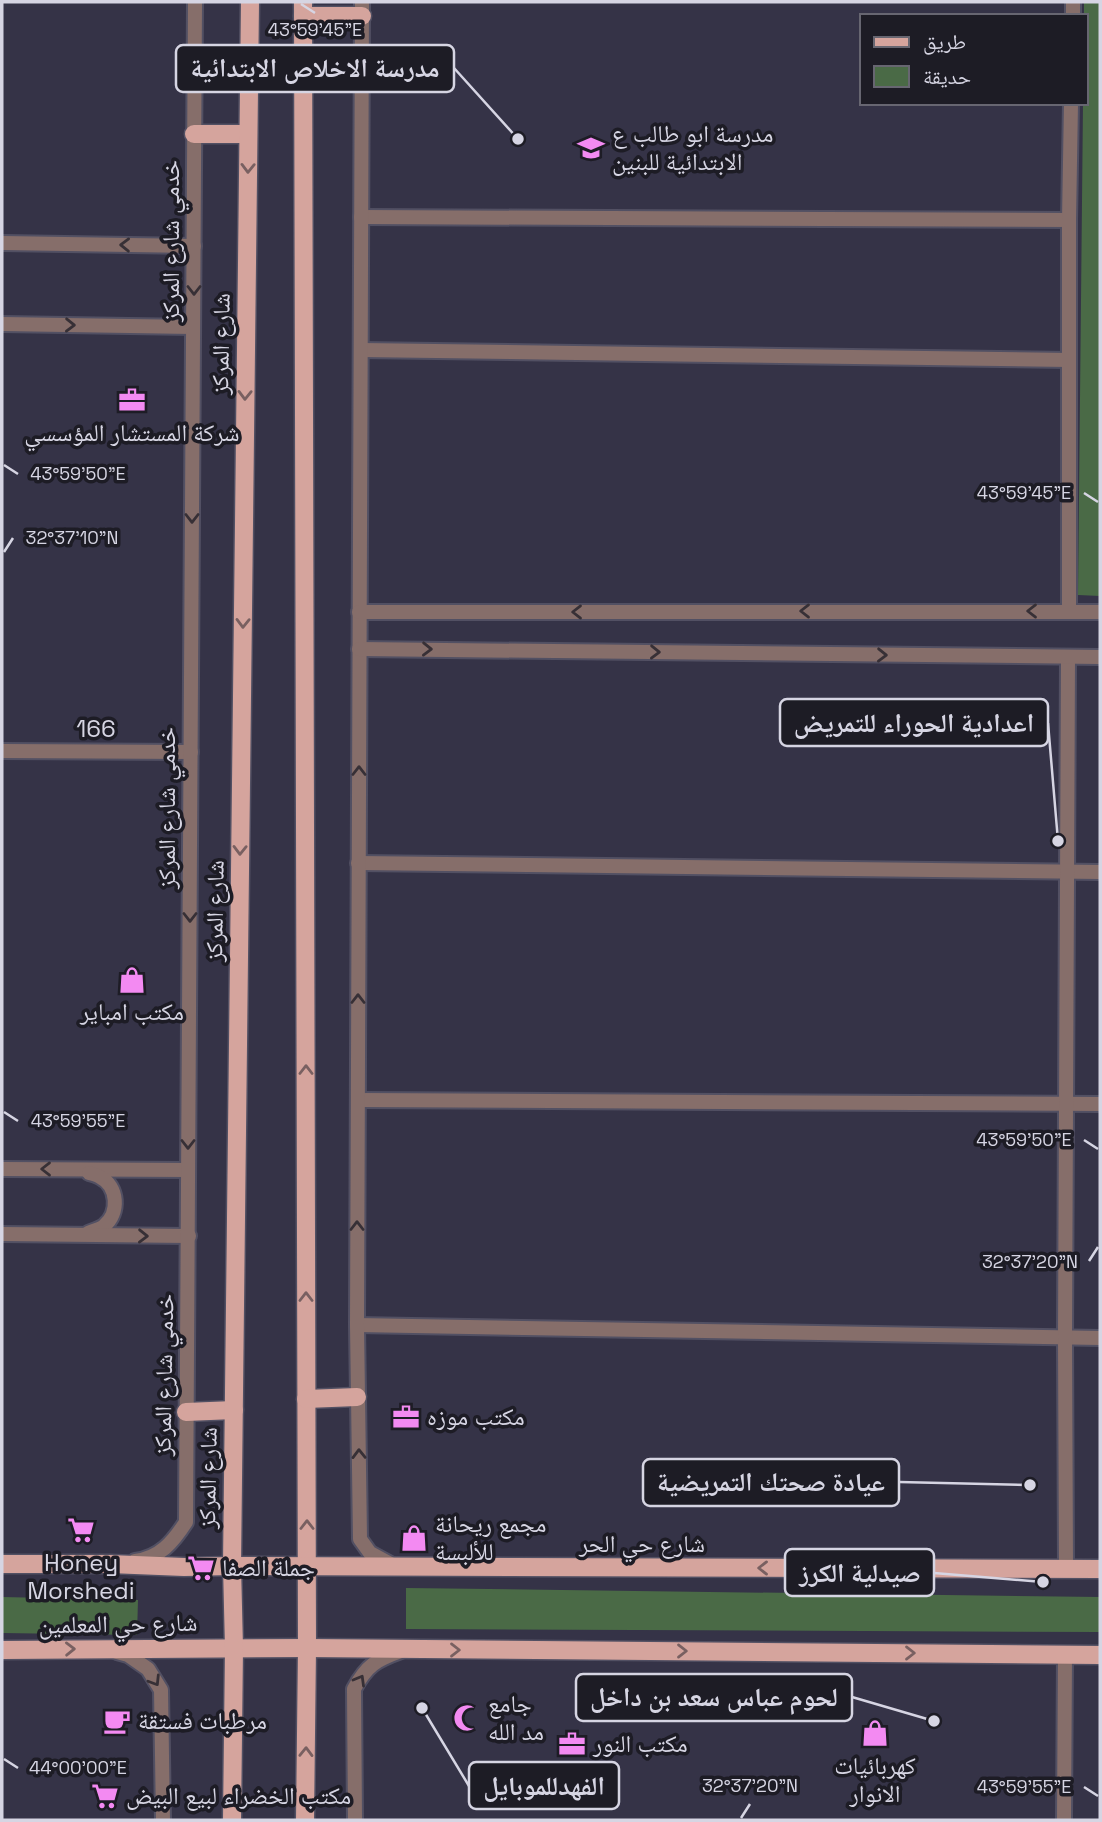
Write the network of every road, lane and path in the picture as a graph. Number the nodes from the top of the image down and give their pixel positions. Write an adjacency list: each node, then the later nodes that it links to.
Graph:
1 (195, 2): 6 (street, خدمي شارع المركز)
2 (250, 2): 7 (main road, شارع المركز)
3 (303, 9): 4 (main road); 40 (main road, one-way to 3)
4 (362, 9): 8 (street)
5 (1071, 105): 9 (street)
6 (194, 134): 7 (main road); 11 (street, خدمي شارع المركز)
7 (248, 134): 41 (main road, شارع المركز, one-way to 41)
8 (361, 217): 9 (street); 14 (street)
9 (1069, 220): 15 (street)
10 (2, 243): 11 (street, one-way to 10)
11 (194, 246): 13 (street, خدمي شارع المركز, one-way to 13)
12 (2, 324): 13 (street, one-way to 13)
13 (194, 327): 23 (street, خدمي شارع المركز, one-way to 23)
14 (361, 350): 15 (street); 17 (street)
15 (1069, 360): 16 (street)
16 (1069, 611): 17 (street, one-way to 17); 18 (street)
17 (359, 612): 19 (street)
18 (1100, 612)
19 (359, 649): 20 (street, one-way to 20); 24 (street, one-way to 19)
20 (1068, 657): 21 (street); 25 (street)
21 (1100, 657)
22 (2, 751): 23 (street, 166)
23 (191, 752): 32 (street, خدمي شارع المركز, one-way to 32)
24 (358, 863): 25 (street); 27 (street, one-way to 24)
25 (1068, 872): 26 (street); 28 (street)
26 (1100, 872)
27 (358, 1100): 28 (street); 36 (street, one-way to 27)
28 (1066, 1104): 29 (street); 37 (street)
29 (1100, 1104)
30 (2, 1169): 31 (street, one-way to 30)
31 (79, 1169): 32 (street); 34 (street)
32 (188, 1170): 35 (street, خدمي شارع المركز)
33 (2, 1234): 34 (street)
34 (83, 1235): 35 (street, one-way to 35)
35 (189, 1236): 42 (street, خدمي شارع المركز)
36 (357, 1325): 37 (street); 39 (street)
37 (1065, 1337): 38 (street); 48 (street)
38 (1100, 1338)
39 (357, 1396): 40 (main road); 47 (street, one-way to 39)
40 (306, 1399): 46 (main road, one-way to 40)
41 (234, 1410): 42 (main road); 45 (main road, شارع المركز)
42 (186, 1412): 44 (street, خدمي شارع المركز)
43 (2, 1564): 44 (main road)
44 (110, 1564): 45 (main road, شارع حي الحر)
45 (232, 1566): 46 (main road, شارع حي الحر); 51 (main road, شارع المركز)
46 (307, 1566): 47 (main road, شارع حي الحر); 52 (main road)
47 (406, 1567): 48 (main road, شارع حي الحر, one-way to 47)
48 (1066, 1569): 49 (main road, شارع حي الحر)
49 (1100, 1569)
50 (99, 1648): 51 (main road, شارع حي المعلمين); 54 (main road, شارع حي المعلمين, one-way to 50); 57 (street, one-way to 57)
51 (234, 1648): 52 (main road); 58 (main road, شارع المركز)
52 (307, 1648): 53 (main road); 59 (main road, one-way to 52)
53 (406, 1649): 55 (main road, one-way to 55); 60 (street, one-way to 53)
54 (2, 1650)
55 (1065, 1654): 56 (main road); 61 (street)
56 (1100, 1655)
57 (163, 1820)
58 (232, 1820)
59 (305, 1820)
60 (355, 1820)
61 (1064, 1820)

